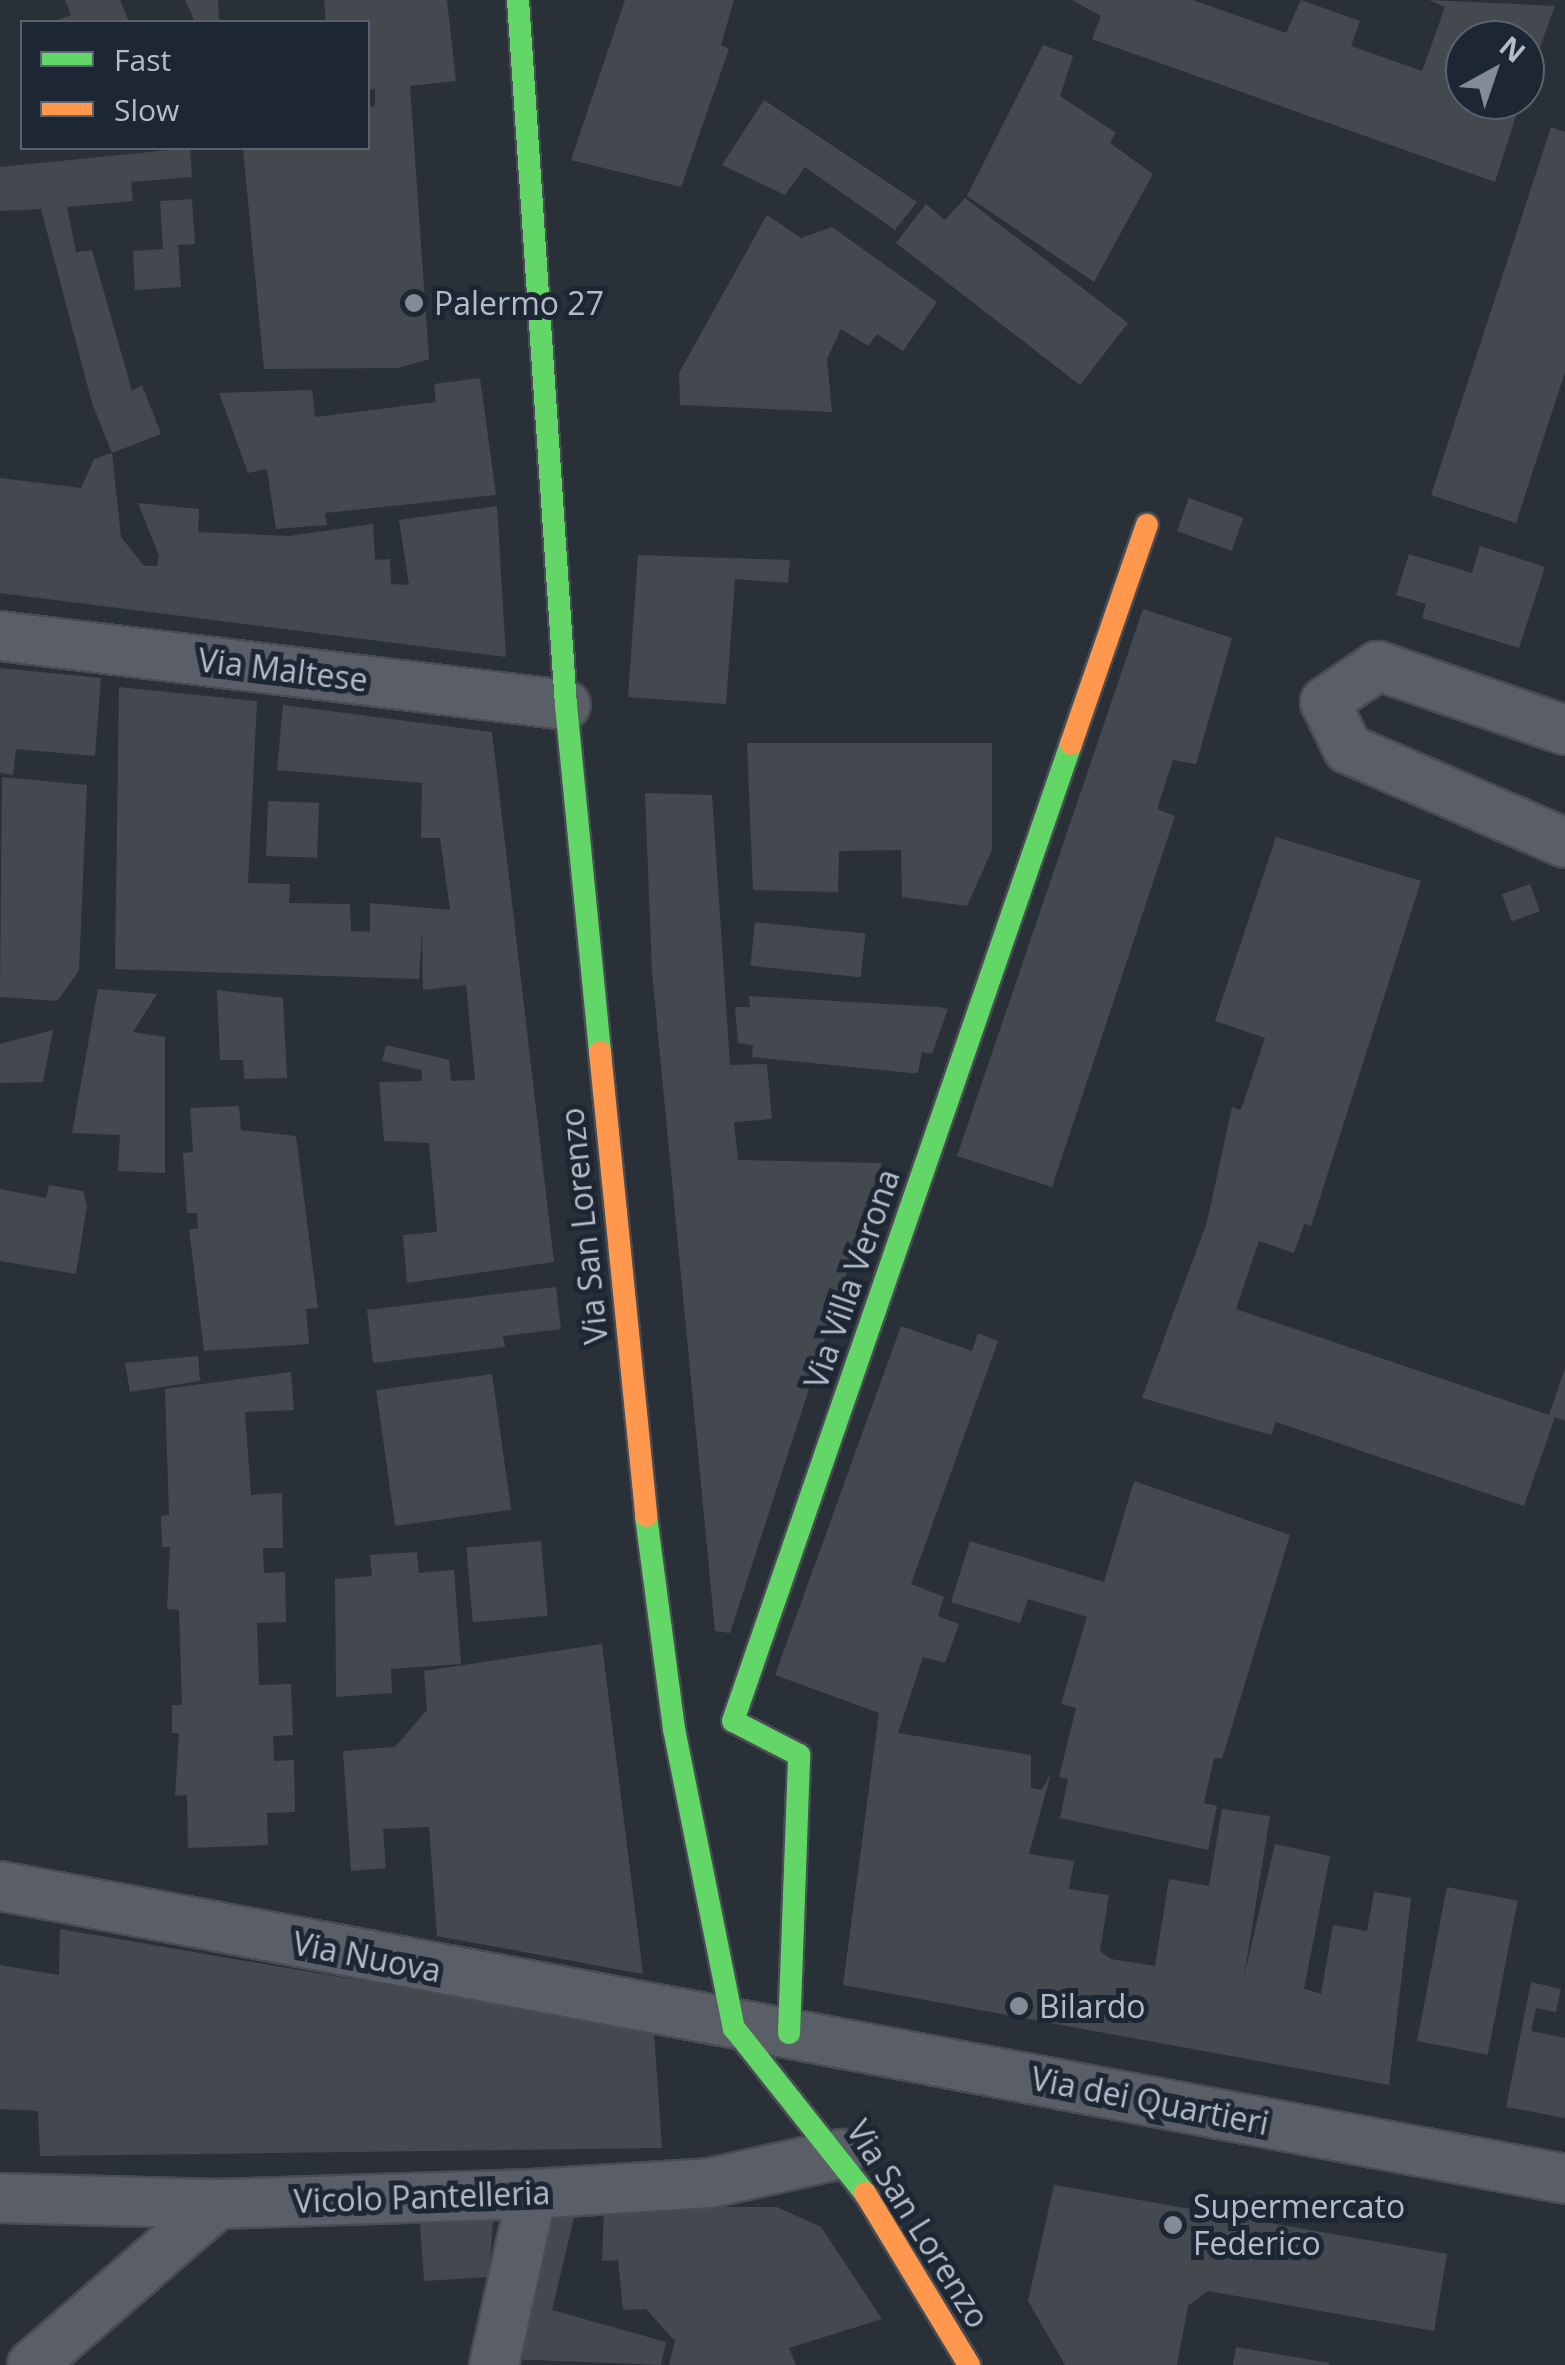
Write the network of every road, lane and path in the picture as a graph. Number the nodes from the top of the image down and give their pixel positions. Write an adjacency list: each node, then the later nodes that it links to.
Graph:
1 (518, 0): 4 (street, Via San Lorenzo)
2 (1148, 525): 7 (street, Via Villa Verona)
3 (0, 636): 4 (street, Via Maltese)
4 (566, 705): 8 (street, Via San Lorenzo)
5 (1565, 730): 6 (street)
6 (1565, 844)
7 (733, 1721): 8 (street); 11 (street)
8 (674, 1729): 10 (street, Via San Lorenzo)
9 (0, 1886): 10 (street, Via Nuova)
10 (734, 2028): 11 (street, Via dei Quartieri); 12 (street, Via San Lorenzo)
11 (789, 2033): 13 (street, Via dei Quartieri)
12 (841, 2154): 14 (street, Vicolo Pantelleria); 19 (street, Via San Lorenzo)
13 (1565, 2179)
14 (532, 2194): 16 (street, Vicolo Pantelleria); 18 (street)
15 (0, 2198): 16 (street, Vicolo Pantelleria)
16 (216, 2204): 17 (street)
17 (32, 2365)
18 (494, 2365)
19 (969, 2365)

